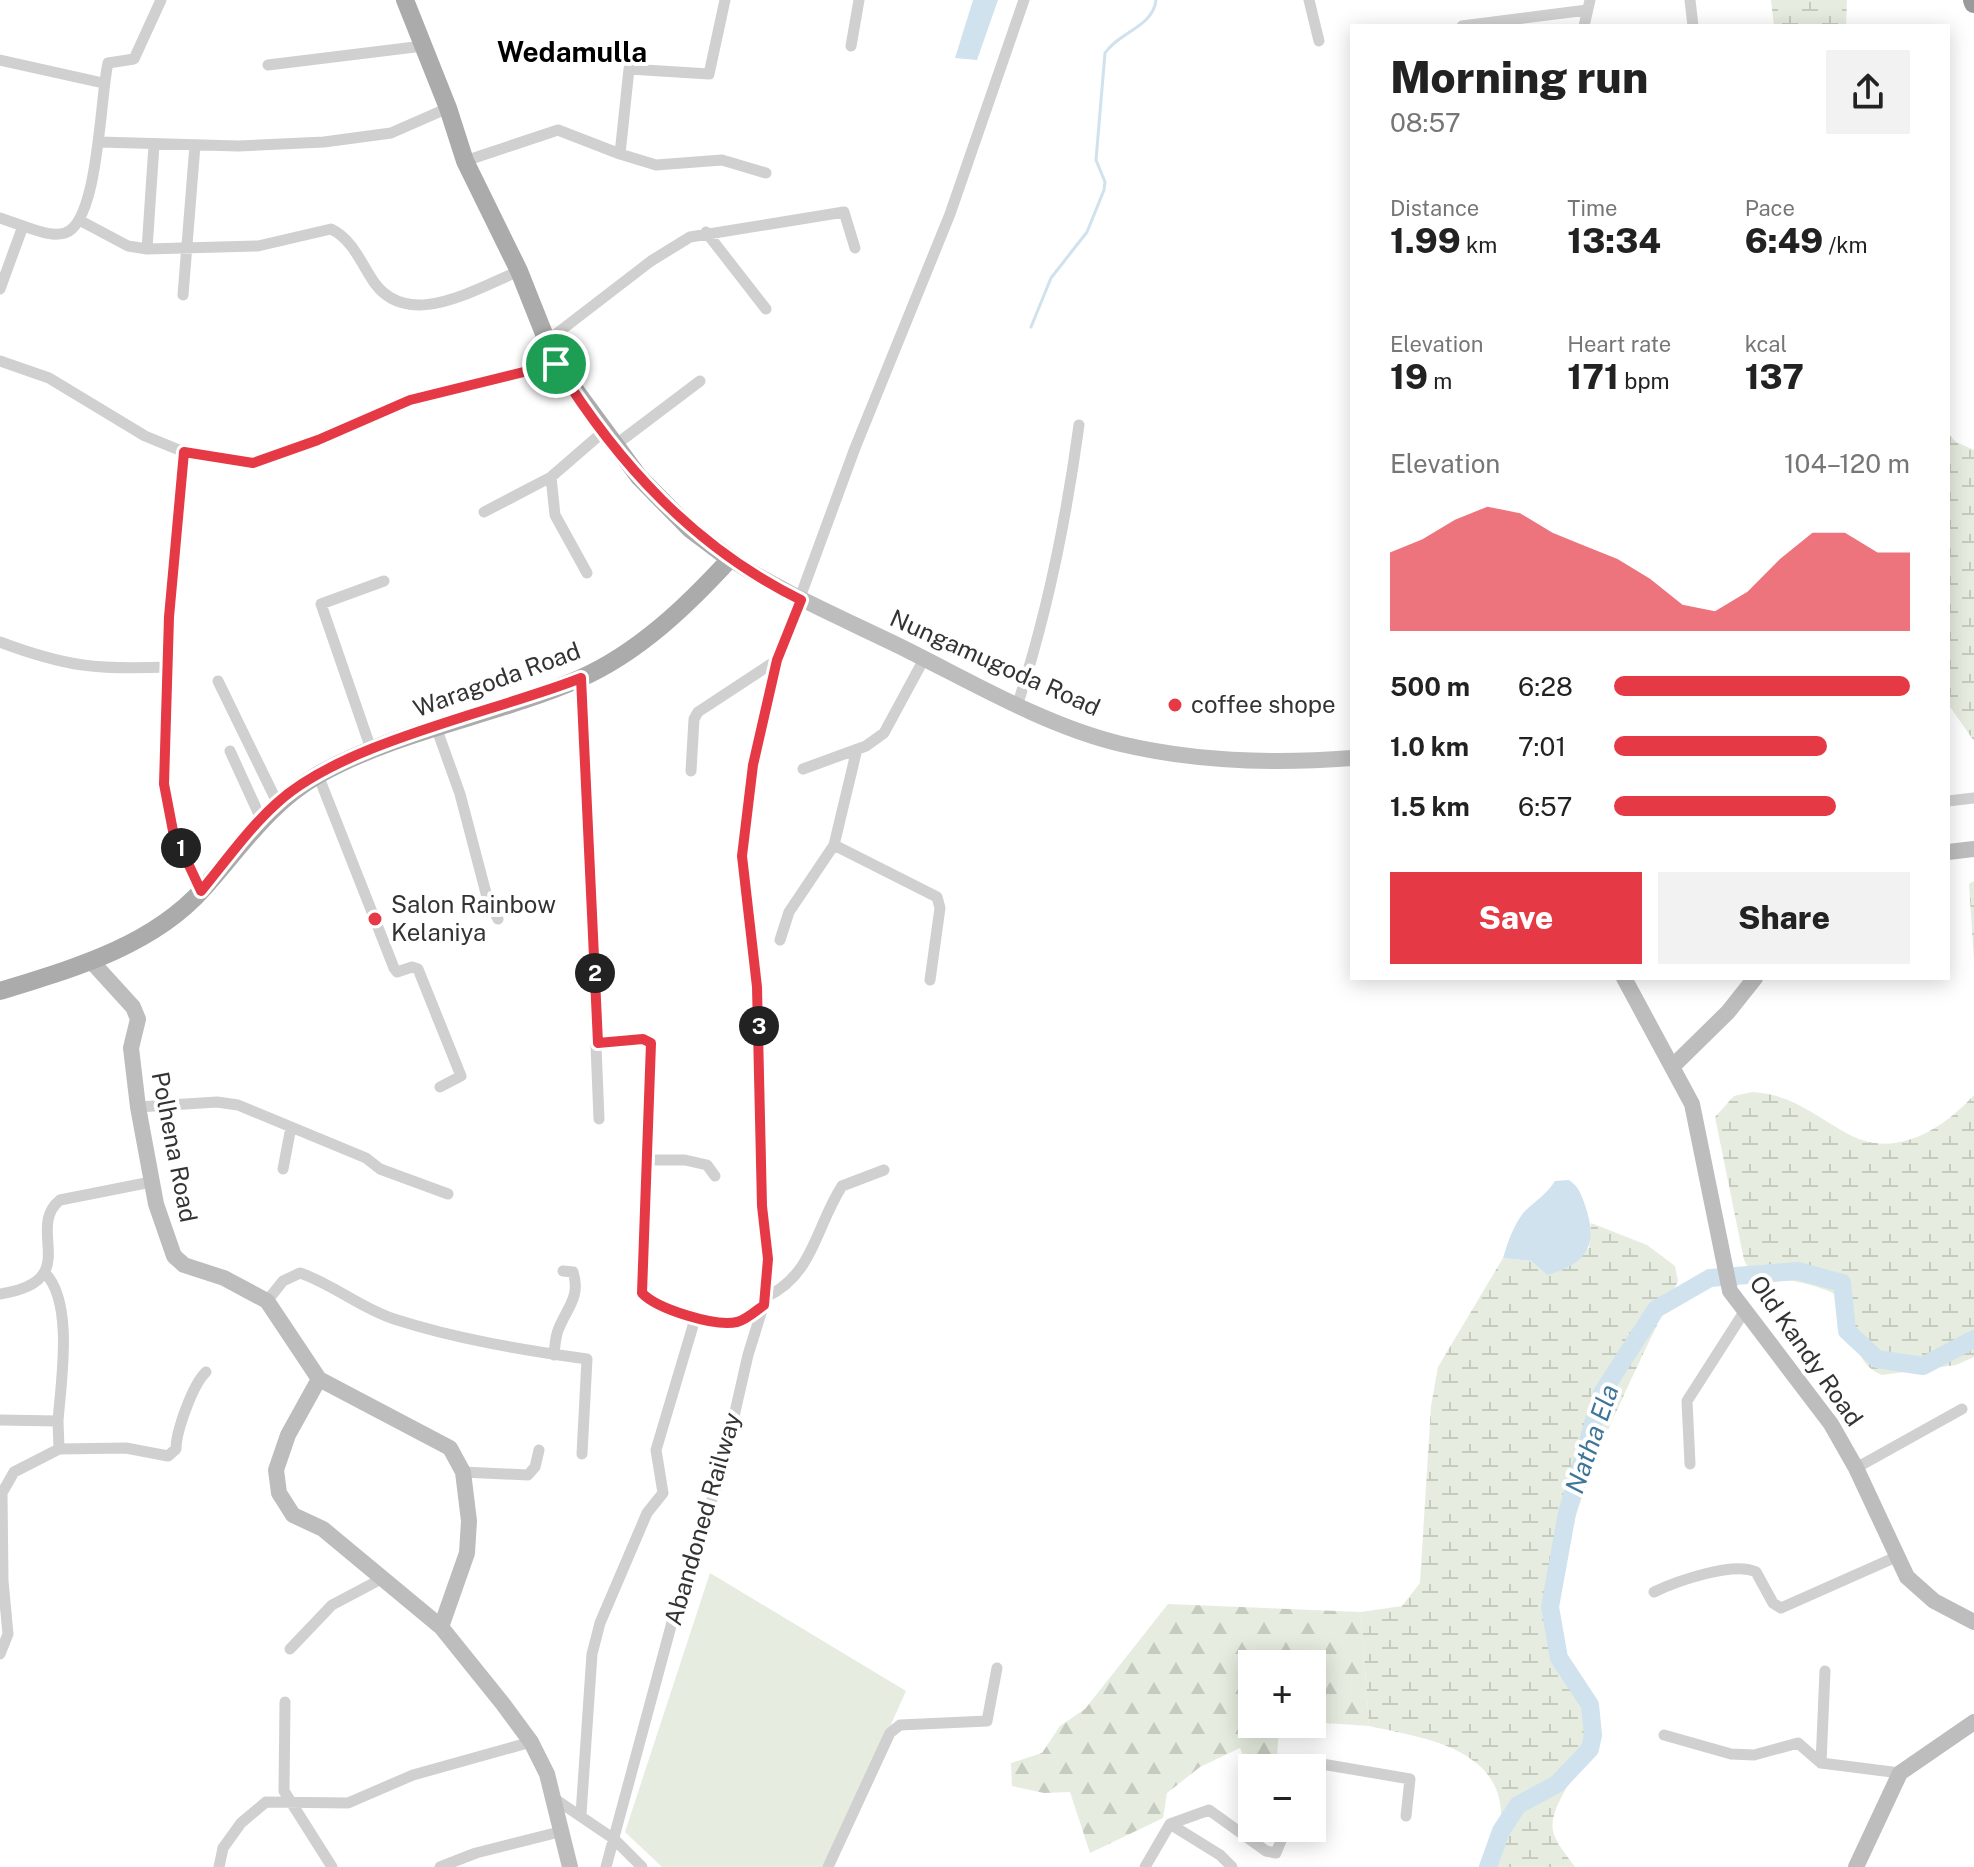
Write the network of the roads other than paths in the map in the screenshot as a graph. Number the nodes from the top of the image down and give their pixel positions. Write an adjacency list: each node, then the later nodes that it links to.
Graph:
1 (161, 0): 16 (street)
2 (405, 0): 12 (main road)
3 (725, 0): 21 (street)
4 (859, 0): 13 (street)
5 (1024, 0): 47 (street, Abandoned Railway)
6 (1309, 0): 11 (street)
7 (1690, 0): 10 (street)
8 (1589, 5): 9 (street)
9 (1474, 24)
10 (1693, 24)
11 (1319, 41)
12 (423, 46): 15 (street); 17 (main road)
13 (851, 46)
14 (0, 60): 16 (street)
15 (268, 65)
16 (103, 83): 18 (street)
17 (448, 108): 20 (street); 22 (main road)
18 (100, 142): 19 (street); 25 (street)
19 (154, 145): 20 (street); 30 (street)
20 (195, 145): 28 (street)
21 (620, 154): 22 (street); 23 (street)
22 (465, 161): 31 (main road)
23 (766, 173)
24 (0, 218): 26 (street)
25 (81, 221): 26 (street); 30 (street)
26 (23, 226): 32 (street)
27 (706, 232): 29 (street); 34 (street); 35 (street)
28 (185, 247): 30 (street); 31 (street); 33 (street)
29 (855, 248)
30 (147, 249)
31 (519, 271): 35 (main road)
32 (0, 289)
33 (183, 295)
34 (766, 309)
35 (547, 341): 37 (main road)
36 (0, 361): 41 (street)
37 (556, 364): 40 (main road); 41 (street)
38 (700, 381): 40 (street)
39 (1079, 425): 54 (street)
40 (608, 439): 42 (street); 44 (main road)
41 (184, 452): 51 (street)
42 (551, 477): 43 (street); 45 (street)
43 (484, 512)
44 (730, 559): 47 (street, Nungamugoda Road); 52 (main road, Waragoda Road)
45 (587, 573)
46 (384, 581): 56 (street)
47 (801, 600): 49 (street, Nungamugoda Road); 50 (street, Abandoned Railway)
48 (0, 642): 51 (street)
49 (924, 659): 54 (street, Nungamugoda Road); 57 (street)
50 (777, 660): 61 (street); 94 (street, Abandoned Railway)
51 (168, 667): 70 (street)
52 (581, 678): 55 (main road, Waragoda Road); 78 (street)
53 (218, 681): 65 (street)
54 (1018, 703): 59 (street, Nungamugoda Road)
55 (436, 727): 56 (main road, Waragoda Road); 71 (street)
56 (371, 749): 62 (main road, Waragoda Road)
57 (857, 749): 60 (street); 67 (street)
58 (230, 751): 66 (street)
59 (1350, 758)
60 (803, 769)
61 (691, 771)
62 (318, 775): 65 (main road, Waragoda Road); 80 (street)
63 (1974, 798): 64 (street)
64 (1950, 801)
65 (277, 802): 66 (main road, Waragoda Road)
66 (262, 821): 70 (main road, Waragoda Road)
67 (834, 845): 72 (street); 74 (street)
68 (1974, 849): 69 (street)
69 (1950, 852)
70 (201, 891): 73 (main road, Waragoda Road)
71 (498, 919)
72 (780, 940)
73 (92, 962): 77 (main road, Waragoda Road); 81 (street, Polhena Road)
74 (930, 980)
75 (1625, 980): 79 (street)
76 (1753, 980): 79 (street)
77 (0, 991)
78 (598, 1043): 82 (street); 84 (street)
79 (1673, 1066): 95 (street, Old Kandy Road)
80 (440, 1087)
81 (138, 1107): 83 (street); 88 (street, Polhena Road)
82 (599, 1119)
83 (291, 1127): 85 (street); 89 (street)
84 (648, 1160): 87 (street); 96 (street)
85 (283, 1169)
86 (884, 1170): 94 (street)
87 (715, 1176)
88 (151, 1182): 91 (street); 93 (street, Polhena Road)
89 (448, 1194)
90 (563, 1271): 97 (street)
91 (45, 1273): 92 (street); 102 (street)
92 (0, 1294)
93 (267, 1301): 97 (street); 99 (street, Polhena Road)
94 (765, 1301): 96 (street); 133 (street, Abandoned Railway)
95 (1744, 1312): 106 (street); 107 (street, Old Kandy Road)
96 (695, 1319): 128 (street)
97 (554, 1355): 105 (street)
98 (206, 1372): 103 (street)
99 (319, 1379): 108 (street, Polhena Road); 110 (street)
100 (1962, 1409): 107 (street)
101 (0, 1420): 102 (street)
102 (58, 1421): 103 (street)
103 (59, 1449): 112 (street)
104 (539, 1450): 108 (street)
105 (582, 1454)
106 (1690, 1464)
107 (1856, 1468): 109 (street, Old Kandy Road)
108 (463, 1472): 114 (street)
109 (1896, 1557): 111 (street); 113 (street, Old Kandy Road)
110 (383, 1578): 114 (street); 115 (street)
111 (1654, 1592)
112 (3, 1611): 116 (street)
113 (1974, 1622)
114 (441, 1627): 122 (street)
115 (290, 1649)
116 (0, 1654)
117 (997, 1668): 142 (street)
118 (1825, 1671): 123 (street)
119 (285, 1702): 127 (street)
120 (1974, 1722): 125 (street)
121 (1664, 1735): 123 (street)
122 (531, 1742): 126 (street); 127 (street)
123 (1821, 1763): 125 (street)
124 (1326, 1765): 129 (street)
125 (1900, 1773): 145 (street)
126 (551, 1797): 128 (street); 131 (street)
127 (292, 1805): 136 (street); 137 (street)
128 (581, 1814): 133 (street)
129 (1406, 1816)
130 (1170, 1824): 132 (street); 143 (street); 144 (street)
131 (563, 1831): 138 (street); 139 (street)
132 (1238, 1831)
133 (614, 1839): 140 (street, Abandoned Railway); 141 (street)
134 (1253, 1842): 135 (street)
135 (1280, 1842)
136 (219, 1867)
137 (332, 1867)
138 (440, 1867)
139 (570, 1867)
140 (606, 1867)
141 (642, 1867)
142 (828, 1867)
143 (1145, 1867)
144 (1232, 1867)
145 (1856, 1867)

